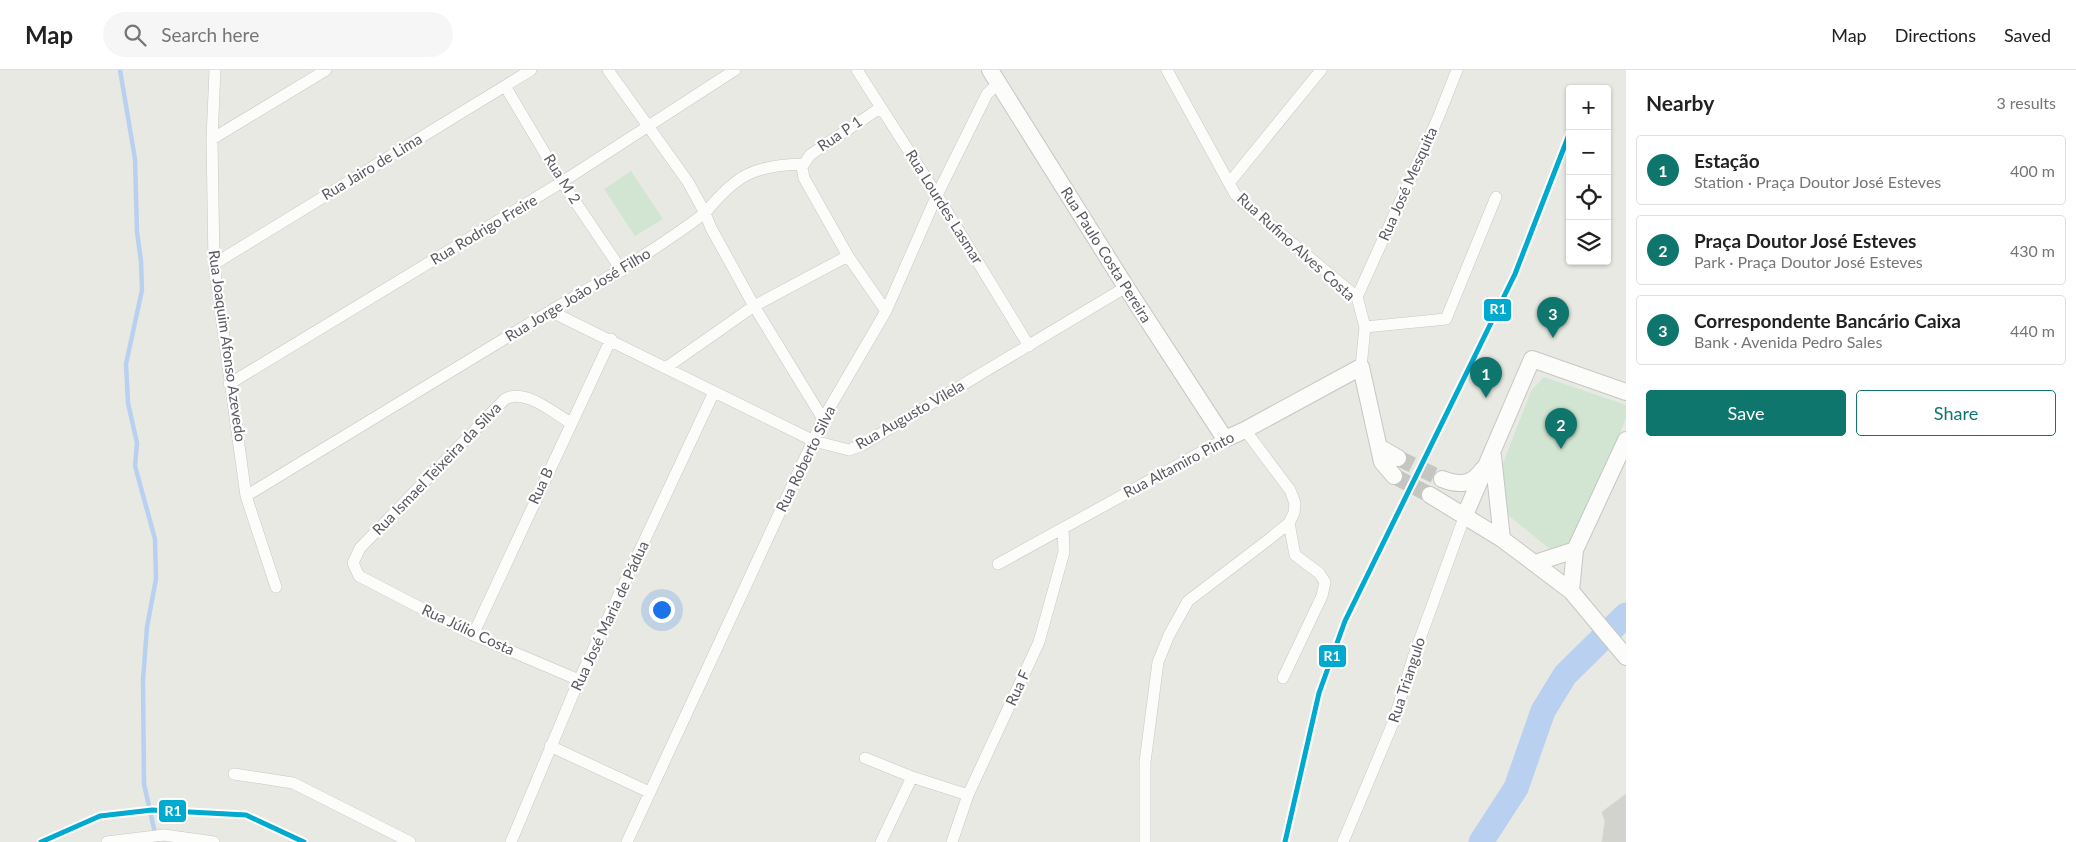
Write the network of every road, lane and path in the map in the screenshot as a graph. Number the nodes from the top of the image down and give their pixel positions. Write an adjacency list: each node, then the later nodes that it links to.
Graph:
1 (215, 70): 14 (street, Rua Joaquim Afonso Azevedo)
2 (326, 70): 14 (street)
3 (531, 70): 11 (street, Rua Jairo de Lima)
4 (608, 70): 13 (street)
5 (735, 70): 13 (street, Rua Rodrigo Freire)
6 (857, 70): 12 (street, Rua Lourdes Lasmar)
7 (1168, 70): 17 (street, Rua Rufino Alves Costa)
8 (1321, 70): 17 (street)
9 (1456, 70): 25 (street, Rua José Mesquita)
10 (994, 76): 18 (street, Rua Roberto Silva); 24 (street, Rua Paulo Costa Pereira)
11 (505, 86): 16 (street, Rua M 2); 22 (street, Rua Jairo de Lima)
12 (880, 108): 15 (street, Rua P 1); 18 (street, Rua Lourdes Lasmar)
13 (647, 127): 16 (street, Rua Rodrigo Freire); 20 (street)
14 (212, 139): 22 (street, Rua Joaquim Afonso Azevedo)
15 (803, 164): 20 (street, Rua Jorge João José Filho); 21 (street)
16 (562, 182): 23 (street, Rua M 2); 34 (street, Rua Rodrigo Freire)
17 (1229, 183): 25 (street, Rua Rufino Alves Costa)
18 (937, 195): 28 (street, Rua Roberto Silva); 31 (street, Rua Lourdes Lasmar)
19 (1496, 197): 29 (street)
20 (705, 213): 23 (street, Rua Jorge João José Filho); 26 (street)
21 (848, 256): 26 (street); 28 (street)
22 (214, 264): 34 (street, Rua Joaquim Afonso Azevedo)
23 (622, 271): 27 (street, Rua Jorge João José Filho)
24 (1126, 287): 31 (street, Rua Augusto Vilela); 40 (street, Rua Paulo Costa Pereira)
25 (1357, 297): 29 (street, Rua Rufino Alves Costa)
26 (754, 306): 32 (street); 37 (street)
27 (550, 311): 30 (street, Rua Augusto Vilela); 49 (street, Rua Jorge João José Filho)
28 (886, 311): 37 (street, Rua Roberto Silva)
29 (1364, 326): 33 (street, Rua Rufino Alves Costa)
30 (611, 339): 32 (street, Rua Augusto Vilela); 38 (street, Rua B)
31 (1029, 346): 42 (street, Rua Augusto Vilela)
32 (667, 367): 35 (street, Rua Augusto Vilela)
33 (1361, 367): 39 (street, Rua Altamiro Pinto); 43 (street, Rua Rufino Alves Costa)
34 (229, 384): 49 (street, Rua Joaquim Afonso Azevedo)
35 (714, 392): 42 (street, Rua Augusto Vilela); 63 (street, Rua José Maria de Pádua)
36 (1626, 392): 44 (street)
37 (823, 419): 42 (street, Rua Roberto Silva)
38 (570, 423): 57 (street, Rua Ismael Teixeira da Silva); 60 (street, Rua B)
39 (1245, 430): 40 (street, Rua Altamiro Pinto); 51 (street)
40 (1225, 438): 52 (street, Rua Altamiro Pinto)
41 (1626, 440): 54 (street)
42 (814, 442): 68 (street, Rua Roberto Silva)
43 (1379, 447): 45 (street); 46 (street, Rua Rufino Alves Costa)
44 (1492, 454): 47 (street); 50 (street); 53 (street)
45 (1398, 458)
46 (1394, 476)
47 (1442, 479)
48 (1430, 495): 50 (street)
49 (246, 496): 58 (street, Rua Joaquim Afonso Azevedo)
50 (1465, 515): 53 (street); 78 (street, Rua Triangulo)
51 (1289, 523): 62 (street); 77 (street)
52 (1063, 528): 56 (street, Rua Altamiro Pinto); 69 (street, Rua F)
53 (1502, 539): 55 (street)
54 (1575, 550): 55 (street); 59 (street)
55 (1535, 563): 59 (street)
56 (998, 564)
57 (359, 576): 60 (street, Rua Júlio Costa)
58 (276, 587)
59 (1571, 591): 61 (street)
60 (473, 634): 63 (street, Rua Júlio Costa)
61 (1622, 652)
62 (1283, 678)
63 (579, 680): 64 (street, Rua José Maria de Pádua)
64 (550, 746): 68 (street); 73 (street, Rua José Maria de Pádua)
65 (865, 758): 67 (street)
66 (234, 774): 72 (street)
67 (912, 777): 69 (street); 75 (street)
68 (649, 792): 74 (street, Rua Roberto Silva)
69 (968, 796): 76 (street, Rua F)
70 (107, 842): 71 (street)
71 (214, 842)
72 (410, 842)
73 (511, 842)
74 (627, 842)
75 (881, 842)
76 (952, 842)
77 (1144, 842)
78 (1343, 842)

